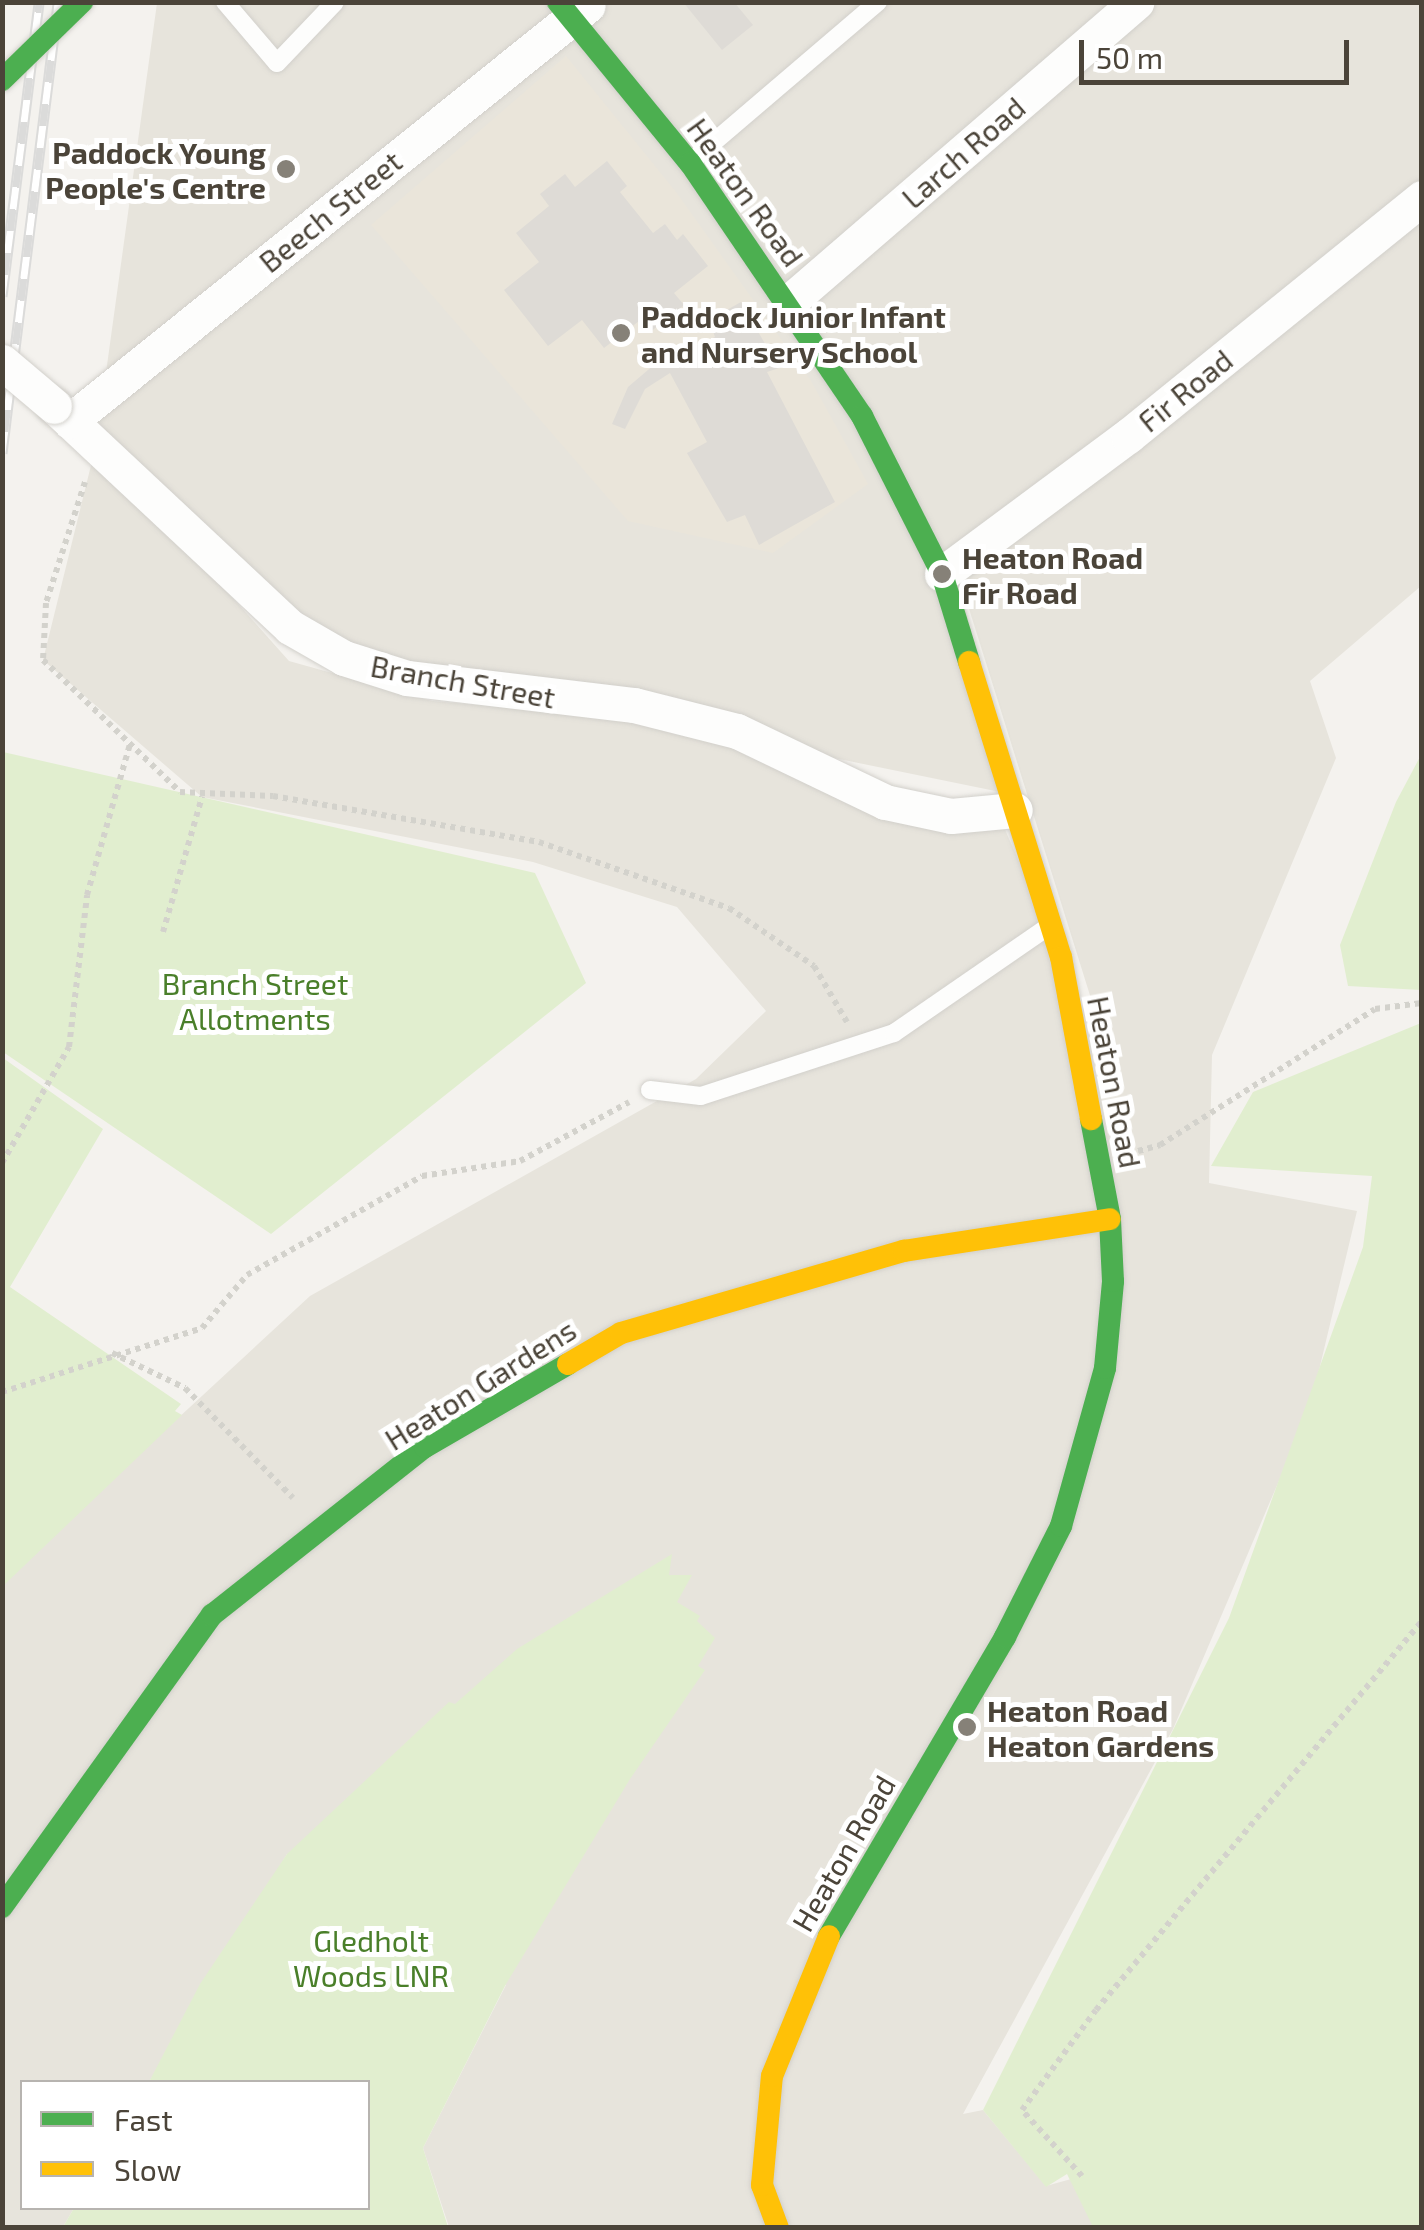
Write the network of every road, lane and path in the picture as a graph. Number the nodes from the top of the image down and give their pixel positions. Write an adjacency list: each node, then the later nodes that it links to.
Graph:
1 (82, 2): 7 (street, bridge)
2 (225, 2): 3 (lane)
3 (334, 2)
4 (878, 2): 8 (lane)
5 (1137, 2): 10 (street, Larch Road)
6 (573, 8): 8 (street, Heaton Road); 12 (street, Beech Street)
7 (2, 80)
8 (690, 162): 10 (street, Heaton Road)
9 (1422, 198): 14 (street, Fir Road)
10 (790, 302): 14 (street, Heaton Road)
11 (2, 362): 12 (street, Branch Street, bridge)
12 (62, 413): 13 (street, Branch Street)
13 (96, 446): 15 (path); 17 (street, Branch Street)
14 (942, 574): 17 (street, Heaton Road)
15 (130, 744): 16 (path); 24 (path)
16 (202, 798): 19 (path); 21 (path)
17 (1015, 810): 18 (street, Heaton Road)
18 (1051, 925): 21 (lane); 23 (street, Heaton Road)
19 (163, 932)
20 (1422, 1003): 23 (path)
21 (861, 1044): 22 (lane)
22 (650, 1090): 26 (path)
23 (1099, 1161): 25 (street, Heaton Road)
24 (2, 1163)
25 (1110, 1219): 28 (street, Heaton Gardens); 32 (street, Heaton Road)
26 (112, 1352): 27 (path); 28 (path)
27 (2, 1392)
28 (322, 1528): 30 (street, Heaton Gardens)
29 (1422, 1621): 31 (path)
30 (2, 1907)
31 (1082, 2176)
32 (778, 2228)

